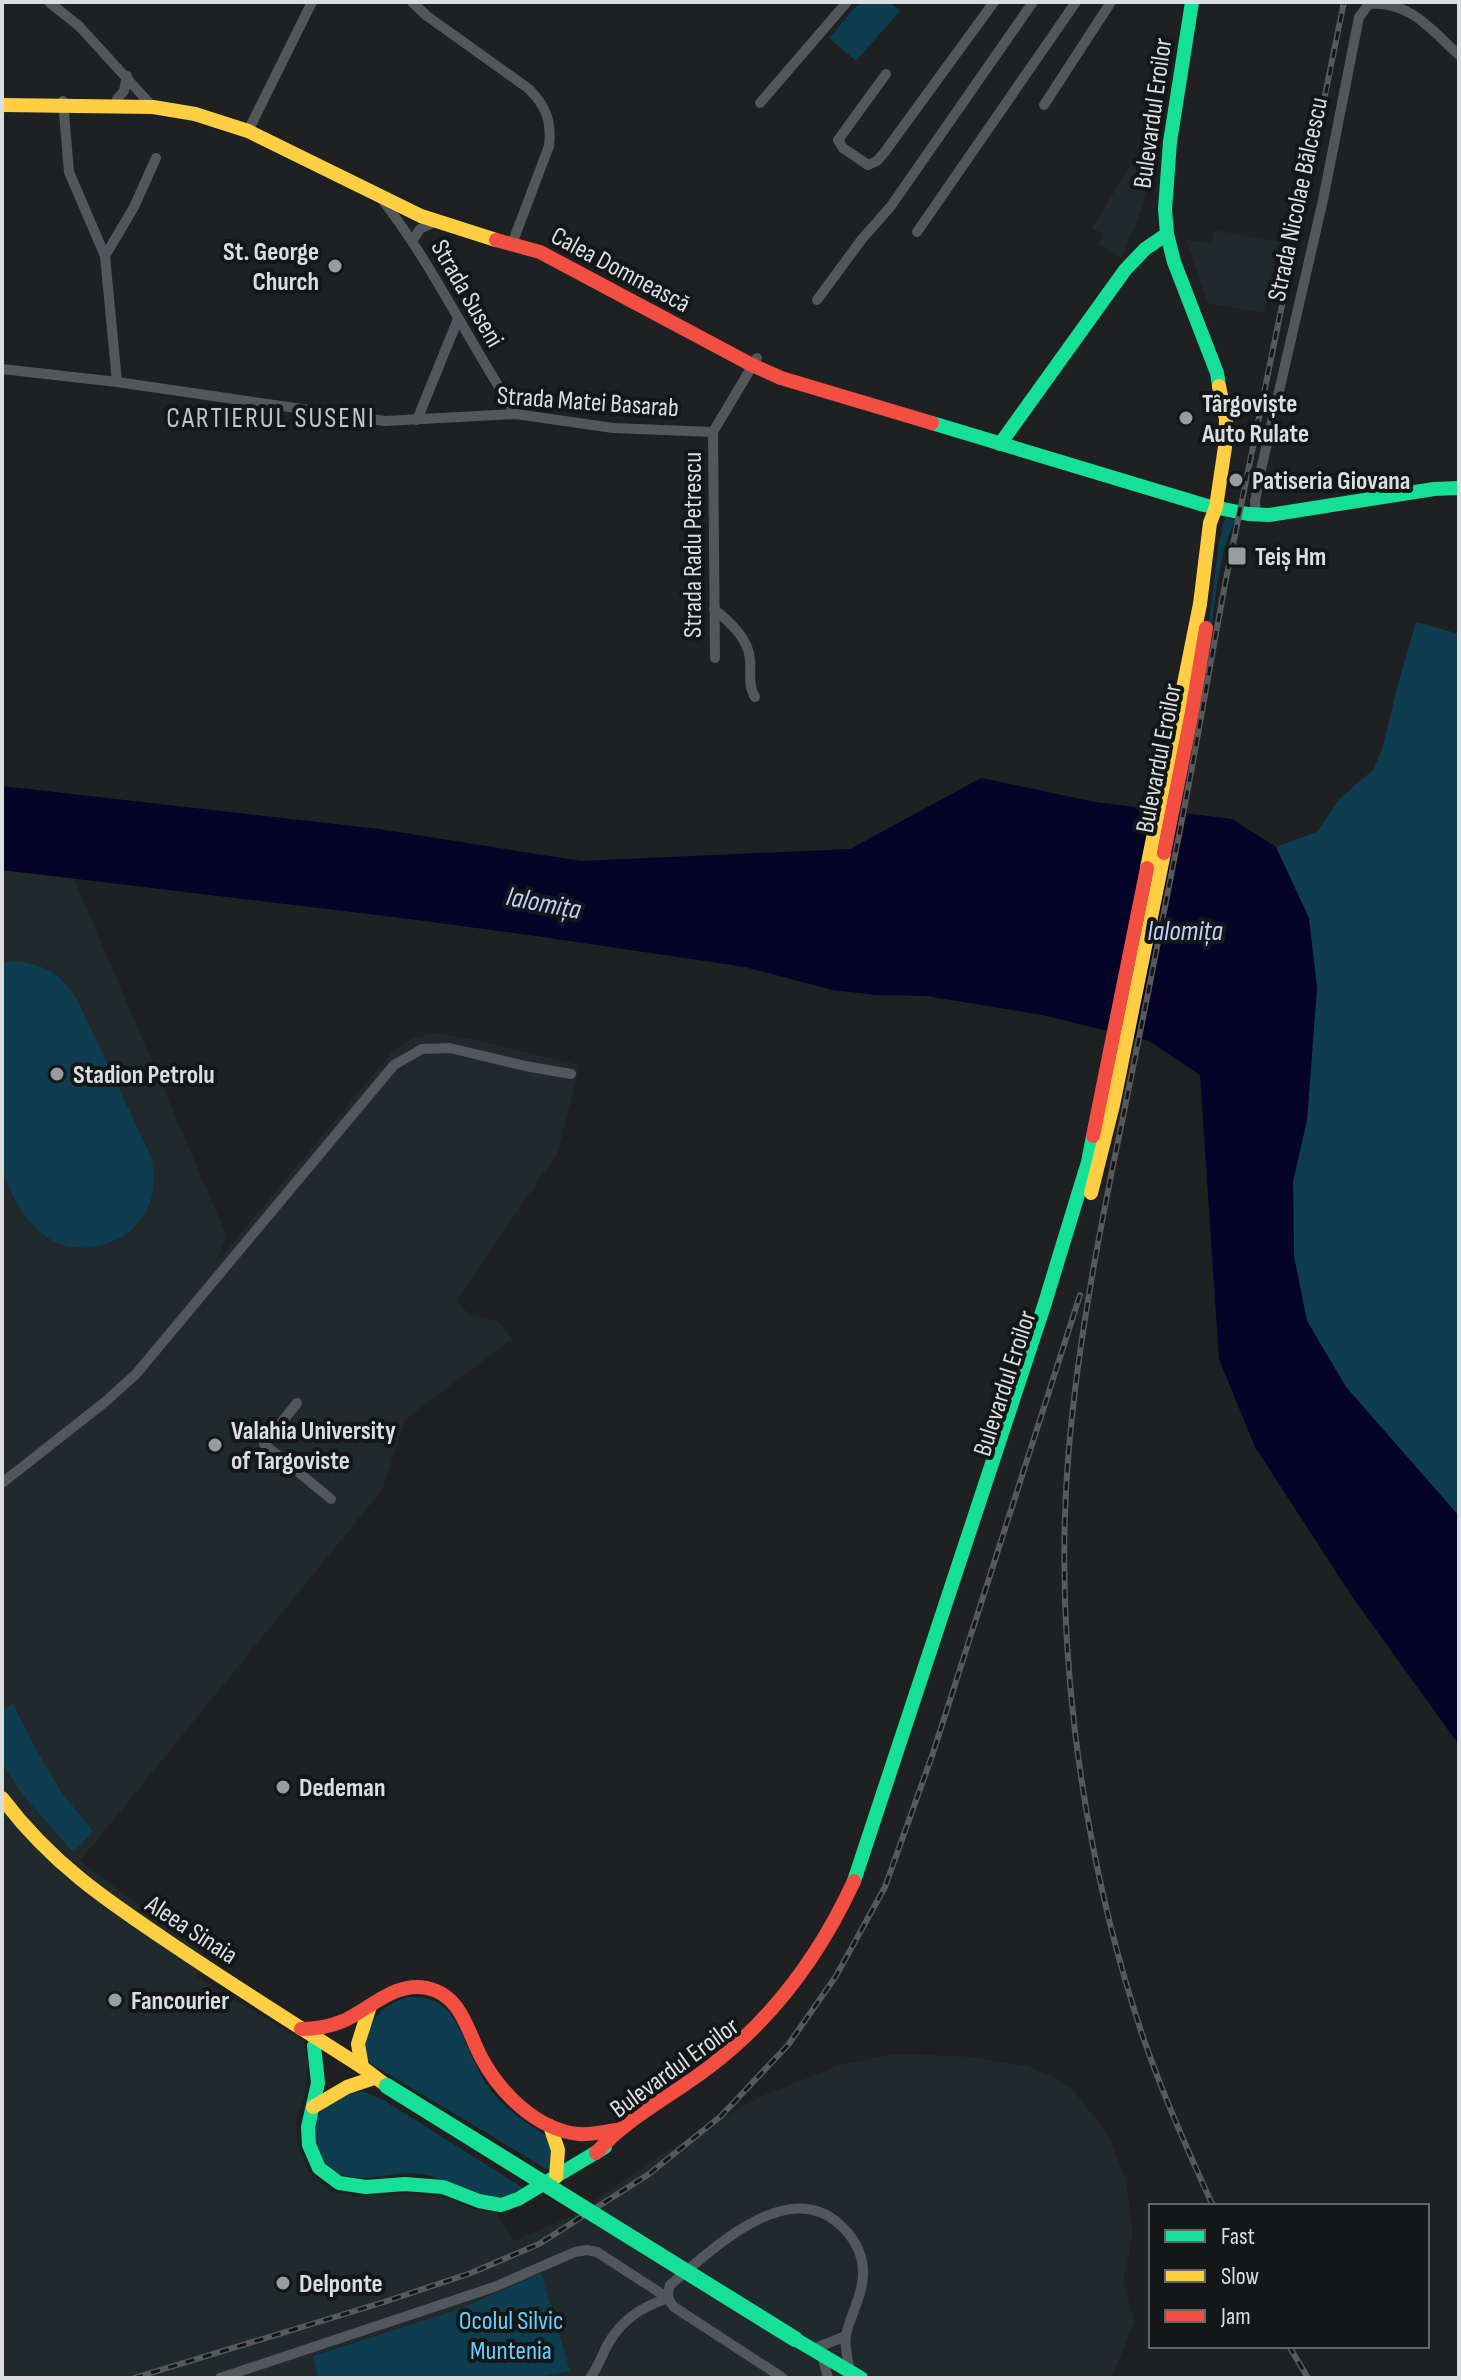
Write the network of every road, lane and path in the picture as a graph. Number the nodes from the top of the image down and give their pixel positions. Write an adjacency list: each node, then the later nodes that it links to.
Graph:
1 (49, 2): 12 (street)
2 (312, 2): 20 (street)
3 (412, 2): 26 (street)
4 (847, 2): 16 (street)
5 (994, 2): 11 (street)
6 (1033, 2): 29 (street)
7 (1076, 2): 24 (street)
8 (1111, 2): 19 (street)
9 (1192, 2): 25 (main road, Bulevardul Eroilor)
10 (1459, 55): 40 (street, Strada Nicolae Bălcescu)
11 (886, 74)
12 (127, 76): 14 (street); 17 (street)
13 (2, 97): 15 (main road)
14 (117, 99): 15 (main road); 17 (main road)
15 (63, 103): 17 (main road, Calea Domnească); 18 (main road, Calea Domnească); 28 (street)
16 (760, 103)
17 (150, 104): 20 (main road, Calea Domnească)
18 (2, 105)
19 (1044, 105)
20 (250, 128): 22 (main road, Calea Domnească); 22 (main road, Calea Domnească)
21 (156, 158): 28 (street)
22 (406, 213): 23 (main road, Calea Domnească); 26 (main road, Calea Domnească); 27 (street, Strada Suseni)
23 (435, 222): 26 (main road, Calea Domnească); 27 (street)
24 (917, 232)
25 (1167, 234): 37 (main road); 39 (main road, Bulevardul Eroilor)
26 (514, 240): 31 (main road, Calea Domnească)
27 (412, 241): 30 (street, Strada Suseni)
28 (105, 256): 33 (street)
29 (817, 300)
30 (458, 319): 34 (street, Strada Suseni); 35 (street)
31 (754, 362): 36 (street, Strada Matei Basarab); 37 (main road, Calea Domnească)
32 (2, 369): 33 (street, Strada Matei Basarab)
33 (117, 382): 35 (street, Strada Matei Basarab)
34 (516, 414): 35 (street, Strada Matei Basarab); 36 (street, Strada Matei Basarab)
35 (417, 420)
36 (713, 432): 41 (street, Strada Radu Petrescu)
37 (1003, 440): 39 (main road, Calea Domnească); 39 (main road, Calea Domnească)
38 (1459, 488): 40 (main road)
39 (1216, 507): 40 (main road); 45 (main road, Bulevardul Eroilor)
40 (1256, 515)
41 (714, 609): 42 (street, Strada Radu Petrescu); 43 (street)
42 (715, 658)
43 (755, 697)
44 (571, 1074): 47 (street)
45 (1107, 1103): 57 (main road, Bulevardul Eroilor); 59 (main road, Bulevardul Eroilor)
46 (297, 1403): 48 (street)
47 (2, 1483)
48 (331, 1499)
49 (2, 1798): 52 (main road, Aleea Sinaia)
50 (2, 1812): 53 (main road, Aleea Sinaia)
51 (370, 2006): 52 (main road); 54 (main road); 56 (main road)
52 (301, 2029): 54 (main road, Aleea Sinaia)
53 (314, 2046): 54 (main road, Aleea Sinaia); 55 (main road, Bulevardul Eroilor)
54 (374, 2077): 55 (main road); 63 (main road, bridge)
55 (313, 2107): 60 (main road, Bulevardul Eroilor)
56 (552, 2130): 58 (main road); 59 (main road); 60 (main road)
57 (618, 2130): 58 (main road); 59 (main road, Bulevardul Eroilor)
58 (574, 2133): 59 (main road)
59 (591, 2156): 60 (main road, Bulevardul Eroilor)
60 (556, 2177)
61 (668, 2298): 62 (street); 65 (street); 66 (street); 67 (street)
62 (846, 2336): 63 (street); 64 (street)
63 (817, 2352): 64 (main road); 68 (street)
64 (856, 2375)
65 (220, 2378)
66 (590, 2378)
67 (783, 2378)
68 (828, 2378)

